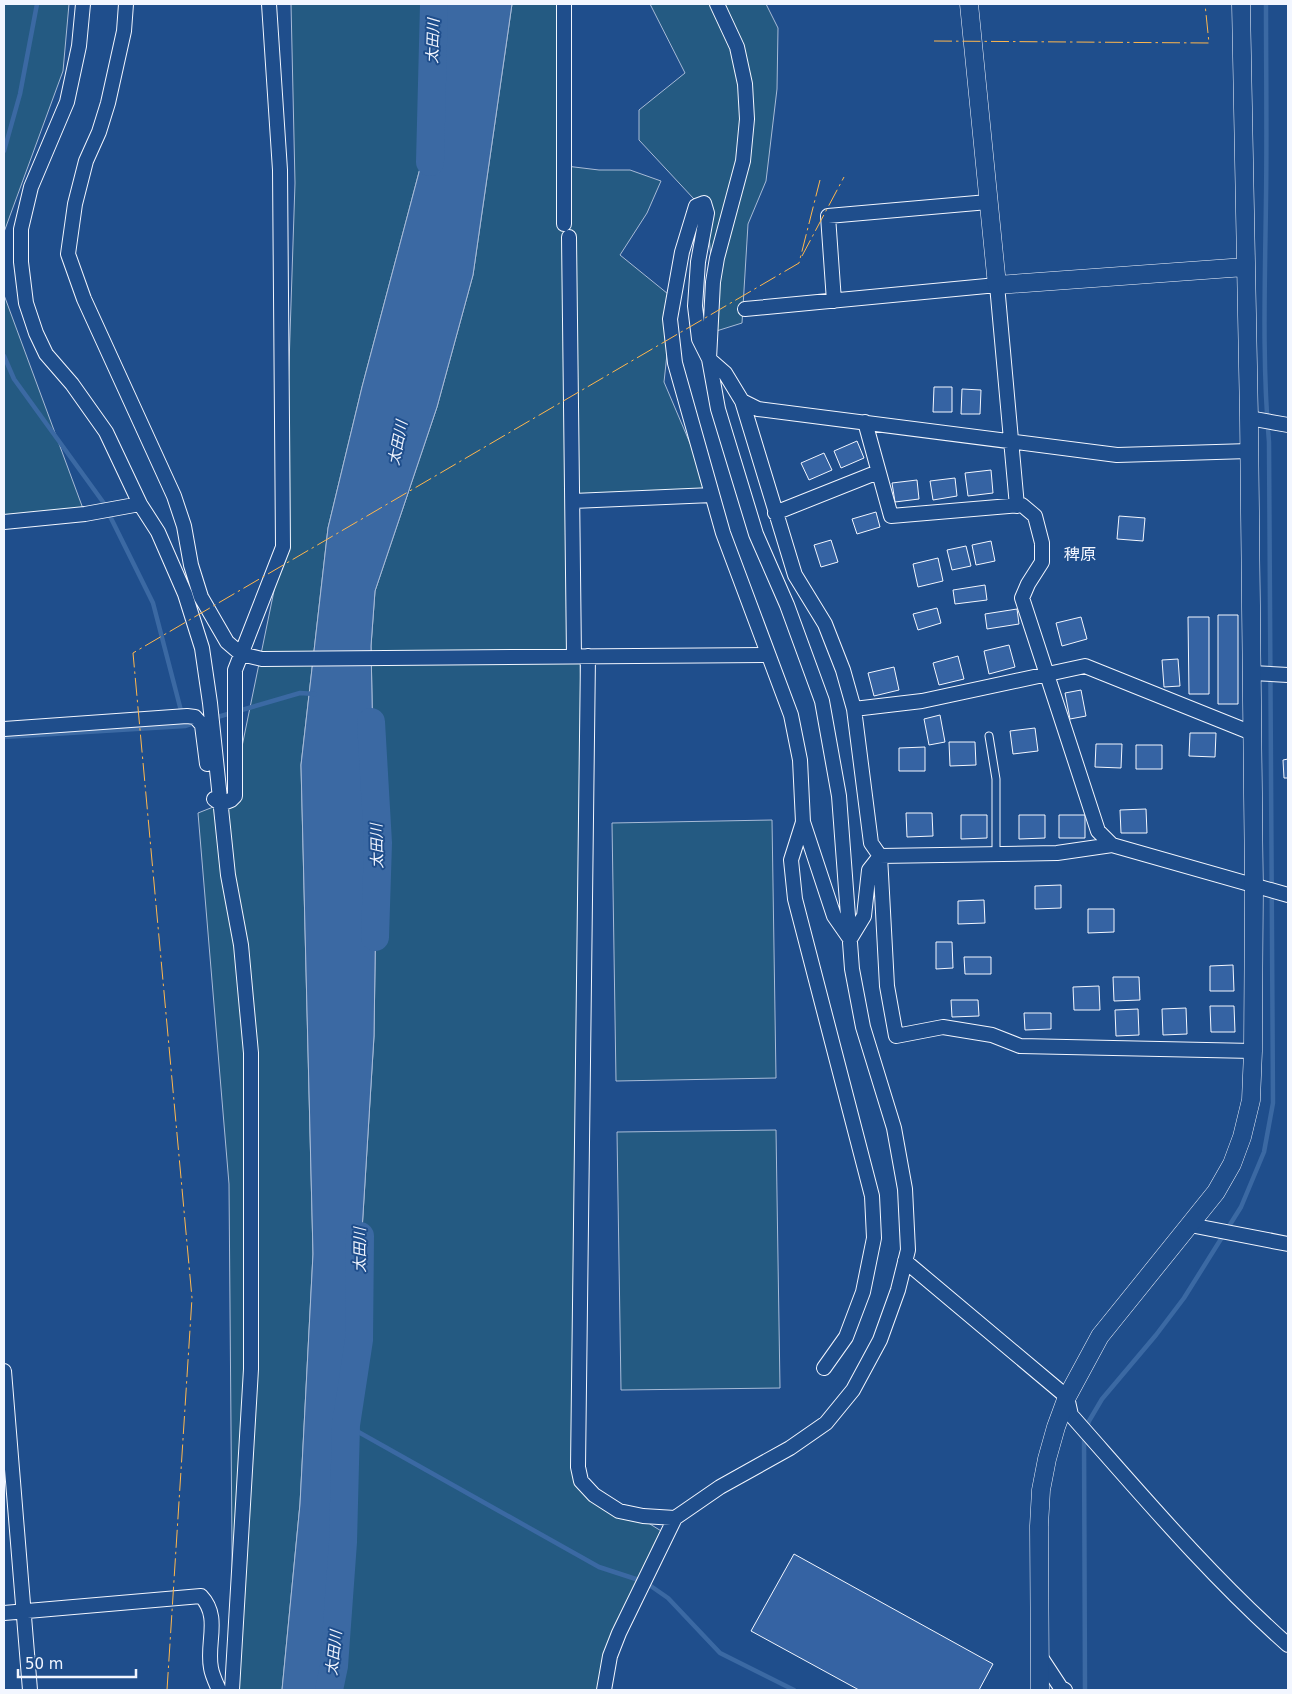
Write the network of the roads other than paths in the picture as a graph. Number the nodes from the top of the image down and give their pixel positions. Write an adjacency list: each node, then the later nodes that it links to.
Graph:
1 (83, 4): 23 (street)
2 (126, 4): 27 (street)
3 (269, 4): 27 (street)
4 (564, 4): 22 (street)
5 (717, 4): 13 (street)
6 (969, 4): 8 (street)
7 (1241, 4): 9 (street)
8 (988, 202): 10 (street); 11 (street)
9 (1245, 267): 10 (street); 15 (street)
10 (997, 285): 11 (street); 18 (street)
11 (834, 300): 12 (street)
12 (745, 309)
13 (709, 359): 14 (street); 21 (street); 44 (street)
14 (742, 401): 16 (street); 25 (street)
15 (1249, 418): 17 (street); 19 (street)
16 (864, 422): 18 (street); 20 (street)
17 (1288, 425)
18 (1011, 441): 19 (street); 24 (street)
19 (1249, 451): 31 (street)
20 (878, 472): 24 (street); 25 (street)
21 (712, 495): 22 (street); 29 (street)
22 (573, 501): 28 (street)
23 (140, 504): 26 (street); 37 (street)
24 (1017, 506): 30 (street)
25 (775, 512): 33 (street)
26 (4, 522)
27 (241, 654): 28 (street); 37 (street)
28 (575, 656): 29 (street); 52 (street)
29 (768, 656): 38 (street)
30 (1047, 673): 33 (street); 35 (street); 39 (street)
31 (1252, 673): 32 (street); 35 (street)
32 (1288, 675)
33 (854, 709): 41 (street)
34 (4, 730): 37 (street)
35 (1252, 733): 42 (street)
36 (989, 736): 40 (lane)
37 (220, 804): 59 (street)
38 (803, 822): 44 (street); 49 (street)
39 (1112, 845): 40 (street); 42 (street)
40 (996, 854): 41 (street)
41 (880, 856): 44 (street); 45 (street)
42 (1254, 887): 43 (street); 45 (street)
43 (1288, 895)
44 (850, 939): 48 (street)
45 (1253, 1051): 46 (street)
46 (1190, 1225): 47 (street); 51 (street)
47 (1288, 1244)
48 (905, 1261): 51 (street); 52 (street)
49 (824, 1368)
50 (4, 1371): 53 (street)
51 (1067, 1397): 55 (street); 56 (street)
52 (675, 1518): 60 (street)
53 (24, 1612): 54 (street); 57 (street); 58 (street)
54 (4, 1613)
55 (1288, 1645)
56 (1040, 1656): 61 (street); 62 (street)
57 (30, 1690)
58 (218, 1690)
59 (232, 1690)
60 (604, 1690)
61 (1040, 1690)
62 (1065, 1690)

